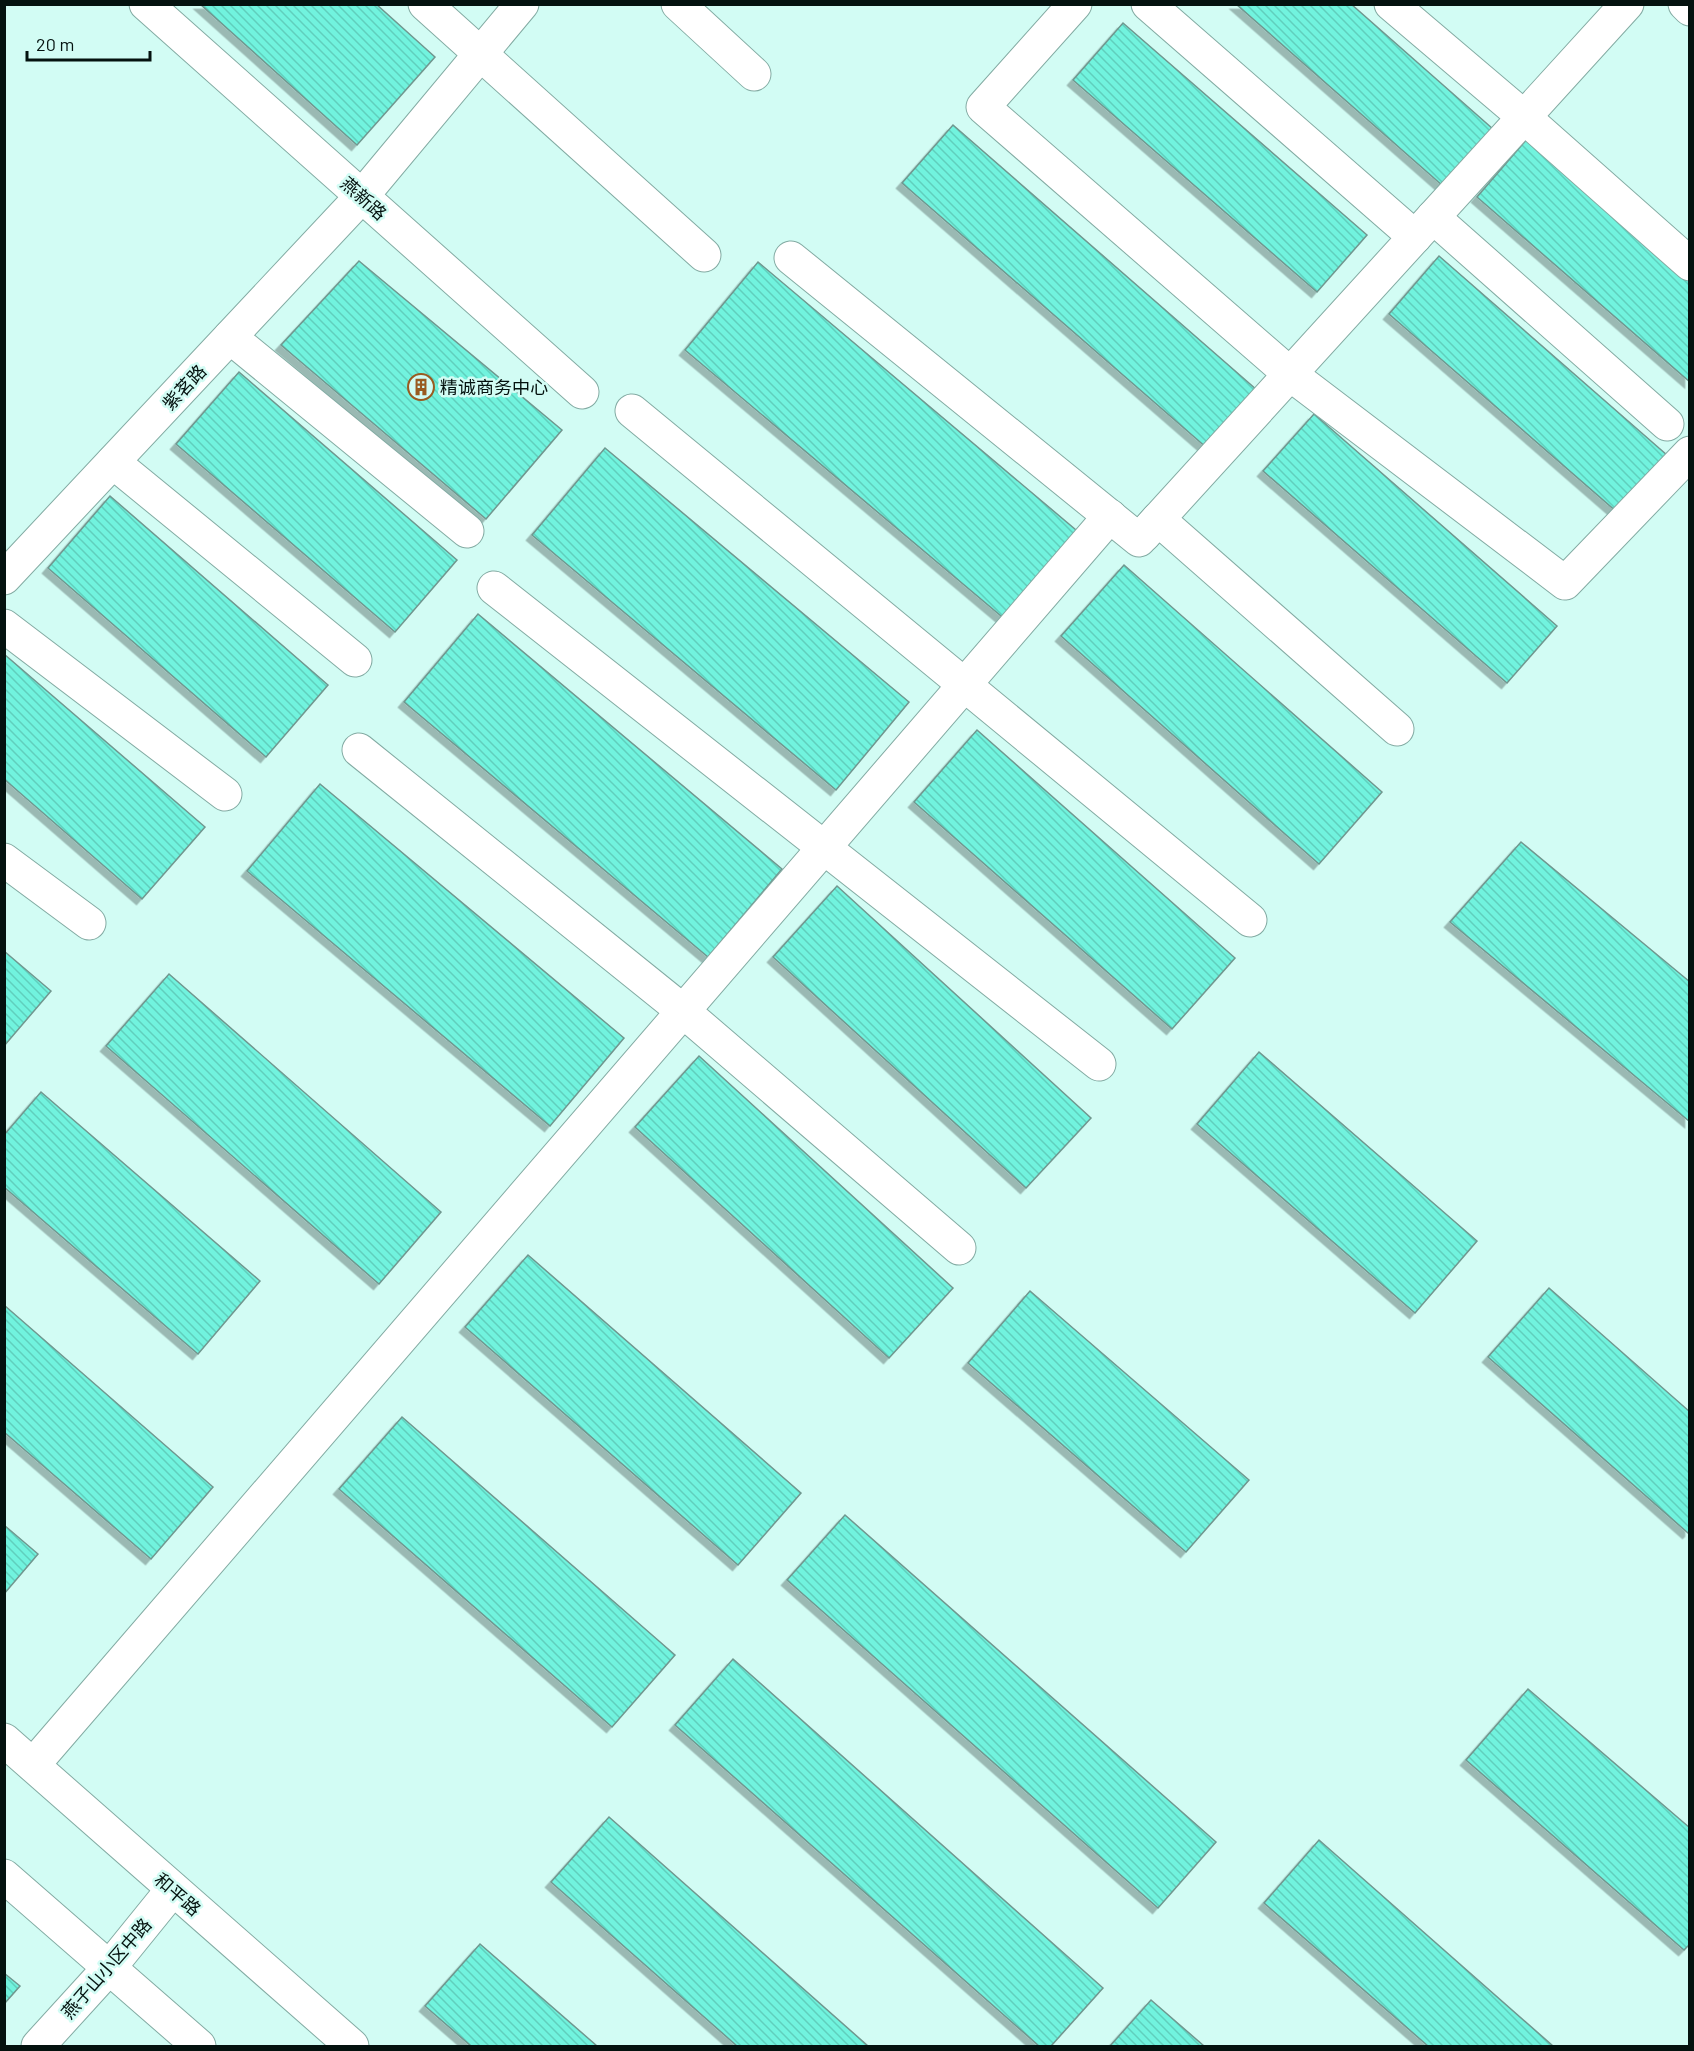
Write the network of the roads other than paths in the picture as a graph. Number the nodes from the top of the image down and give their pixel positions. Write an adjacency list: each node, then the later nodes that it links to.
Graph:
1 (146, 4): 14 (street, 燕新路)
2 (425, 4): 11 (street)
3 (522, 4): 11 (street, 紫茗路)
4 (678, 4): 12 (street)
5 (1075, 4): 20 (street)
6 (1148, 4): 15 (street)
7 (1391, 4): 13 (street)
8 (1627, 4): 13 (street)
9 (1684, 4): 10 (street)
10 (1689, 9)
11 (481, 54): 14 (street, 紫茗路); 16 (street)
12 (754, 74)
13 (1524, 117): 15 (street); 18 (street)
14 (362, 196): 19 (street, 紫茗路); 21 (street, 燕新路)
15 (1424, 227): 20 (street); 23 (street)
16 (704, 255)
17 (791, 258): 26 (street)
18 (1689, 264)
19 (230, 337): 25 (street, 紫茗路); 28 (street)
20 (1290, 374): 24 (street); 27 (street)
21 (582, 392)
22 (632, 411): 33 (street)
23 (1667, 424)
24 (1689, 453)
25 (113, 462): 29 (street, 紫茗路); 32 (street)
26 (1110, 516): 27 (street); 33 (street)
27 (1158, 519): 34 (street)
28 (467, 531)
29 (4, 578)
30 (494, 588): 37 (street)
31 (4, 626): 36 (street)
32 (355, 660)
33 (964, 686): 37 (street); 39 (street)
34 (1397, 729)
35 (359, 750): 41 (street)
36 (225, 794)
37 (825, 848): 41 (street); 42 (street)
38 (4, 860): 40 (street)
39 (1250, 920)
40 (88, 923)
41 (683, 1011): 43 (street); 45 (street)
42 (1099, 1064)
43 (959, 1248)
44 (4, 1740): 45 (street, 和平路)
45 (33, 1765): 47 (street, 和平路)
46 (4, 1876): 48 (street)
47 (173, 1889): 48 (street, 燕子山小区中路); 51 (street, 和平路)
48 (109, 1968): 49 (street, 燕子山小区中路); 50 (street)
49 (38, 2046)
50 (199, 2046)
51 (352, 2046)

